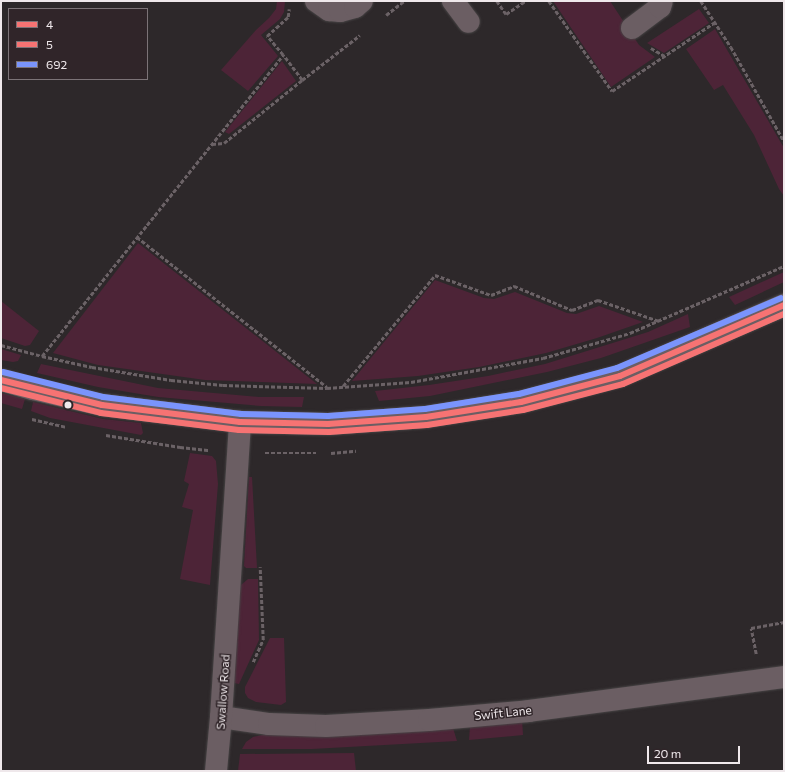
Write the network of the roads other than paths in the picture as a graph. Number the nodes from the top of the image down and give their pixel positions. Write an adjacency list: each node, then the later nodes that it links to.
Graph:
1 (316, 1): 2 (street)
2 (362, 1)
3 (453, 1): 5 (street)
4 (662, 1): 6 (street)
5 (469, 22)
6 (632, 28)
7 (784, 305): 9 (street)
8 (1, 380): 9 (street)
9 (240, 422): 11 (street, Swallow Road)
10 (784, 677): 11 (street, Swift Lane)
11 (221, 717): 12 (street, Swallow Road)
12 (216, 771)

